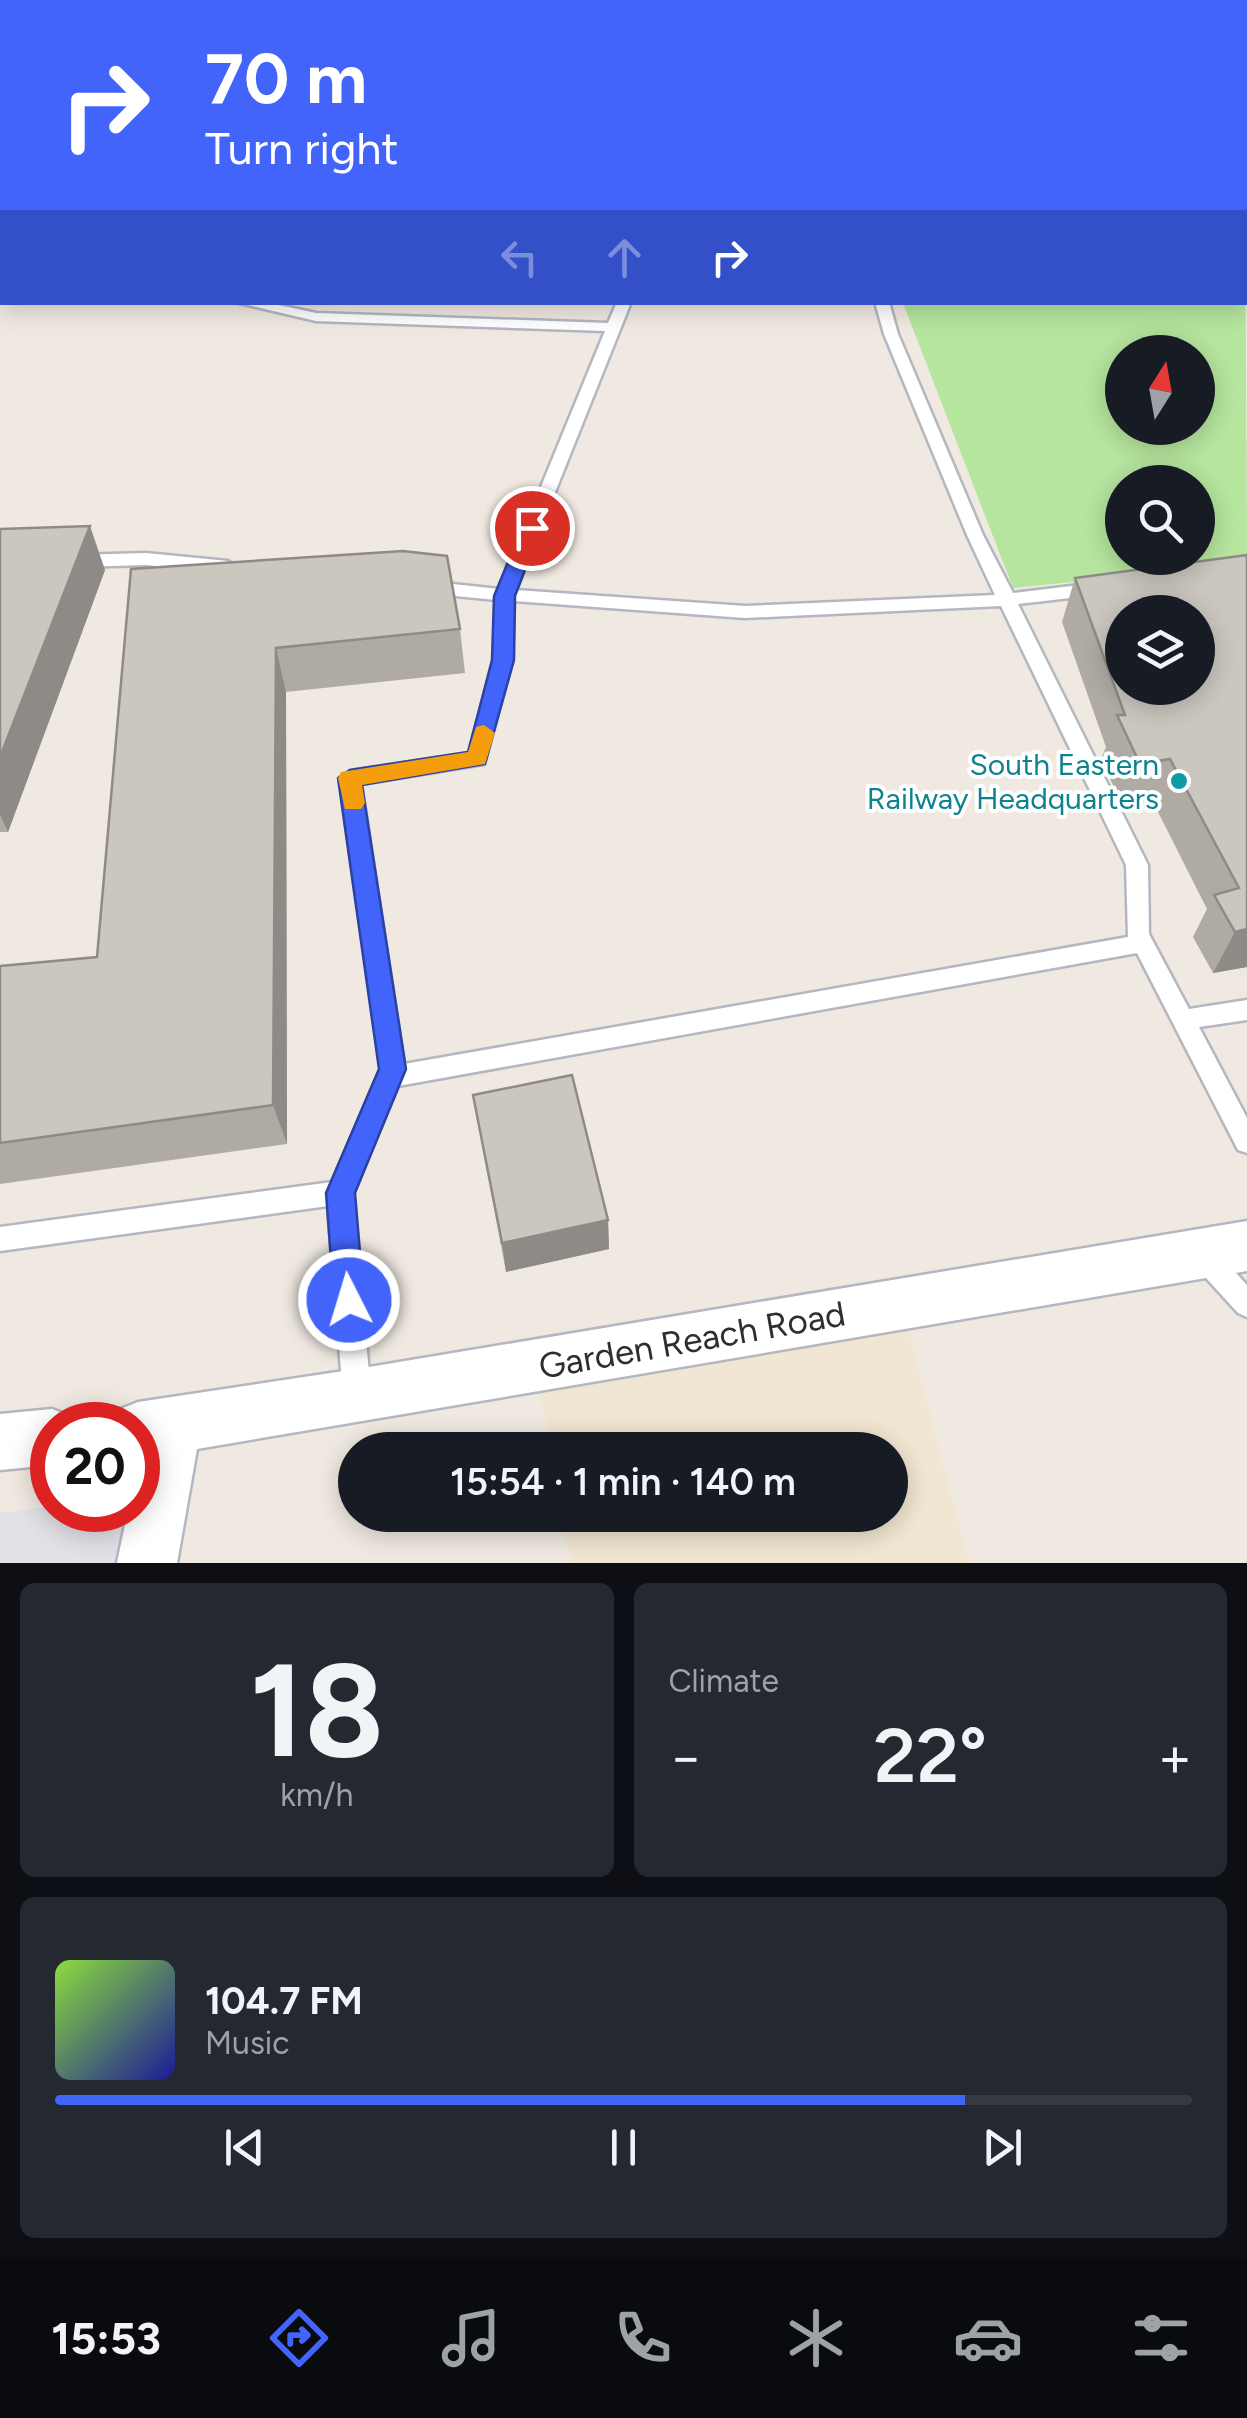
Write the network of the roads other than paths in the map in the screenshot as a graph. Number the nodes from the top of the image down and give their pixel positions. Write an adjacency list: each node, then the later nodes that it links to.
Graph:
1 (261, 305): 4 (lane)
2 (623, 305): 4 (lane)
3 (883, 305): 10 (lane)
4 (613, 328): 9 (lane)
5 (55, 561): 6 (lane)
6 (240, 568)
7 (410, 586): 9 (lane)
8 (1120, 586): 10 (lane)
9 (504, 596): 10 (lane); 14 (lane)
10 (1007, 600): 11 (lane)
11 (1143, 943): 13 (lane); 14 (lane)
12 (1247, 1010): 13 (lane)
13 (1183, 1020): 15 (lane)
14 (390, 1077): 16 (lane)
15 (1247, 1142)
16 (340, 1193): 17 (lane); 20 (lane)
17 (0, 1239)
18 (1224, 1250): 19 (lane); 20 (street, Garden Reach Road)
19 (1247, 1304)
20 (358, 1396): 21 (street, Garden Reach Road)
21 (160, 1427)
22 (30, 1439): 23 (street)
23 (0, 1442)
24 (149, 1532): 25 (street)
25 (147, 1563)

